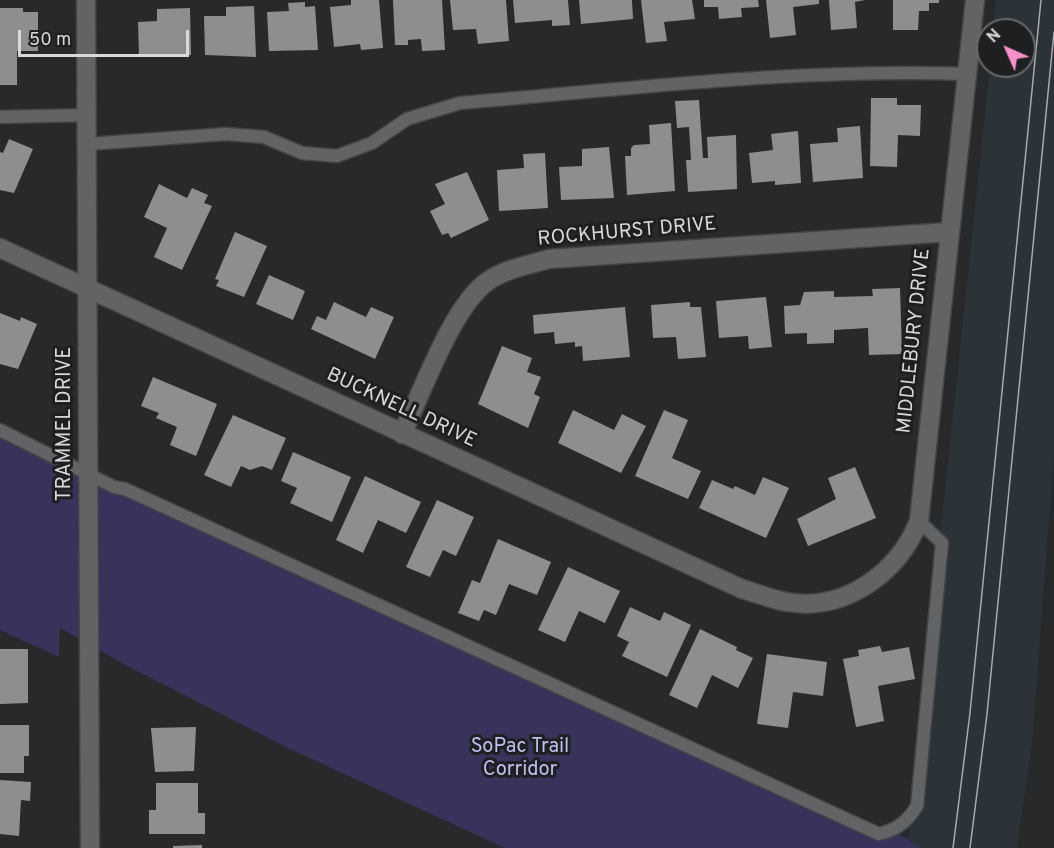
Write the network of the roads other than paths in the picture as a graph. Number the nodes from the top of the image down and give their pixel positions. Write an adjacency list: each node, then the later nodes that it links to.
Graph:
1 (86, 0): 4 (street, TRAMMEL DRIVE)
2 (975, 0): 3 (street, MIDDLEBURY DRIVE)
3 (968, 74): 6 (lane); 7 (street, MIDDLEBURY DRIVE)
4 (87, 115): 5 (lane); 6 (street, TRAMMEL DRIVE)
5 (0, 117)
6 (88, 144): 9 (street, TRAMMEL DRIVE)
7 (949, 232): 11 (street, ROCKHURST DRIVE); 13 (street, MIDDLEBURY DRIVE)
8 (0, 248): 9 (street, BUCKNELL DRIVE)
9 (88, 288): 11 (street, BUCKNELL DRIVE); 12 (street, TRAMMEL DRIVE)
10 (0, 430): 12 (lane)
11 (402, 434): 14 (street, BUCKNELL DRIVE)
12 (87, 474): 13 (lane); 15 (street, TRAMMEL DRIVE)
13 (919, 521): 14 (street, MIDDLEBURY DRIVE)
14 (787, 602)
15 (90, 848)

